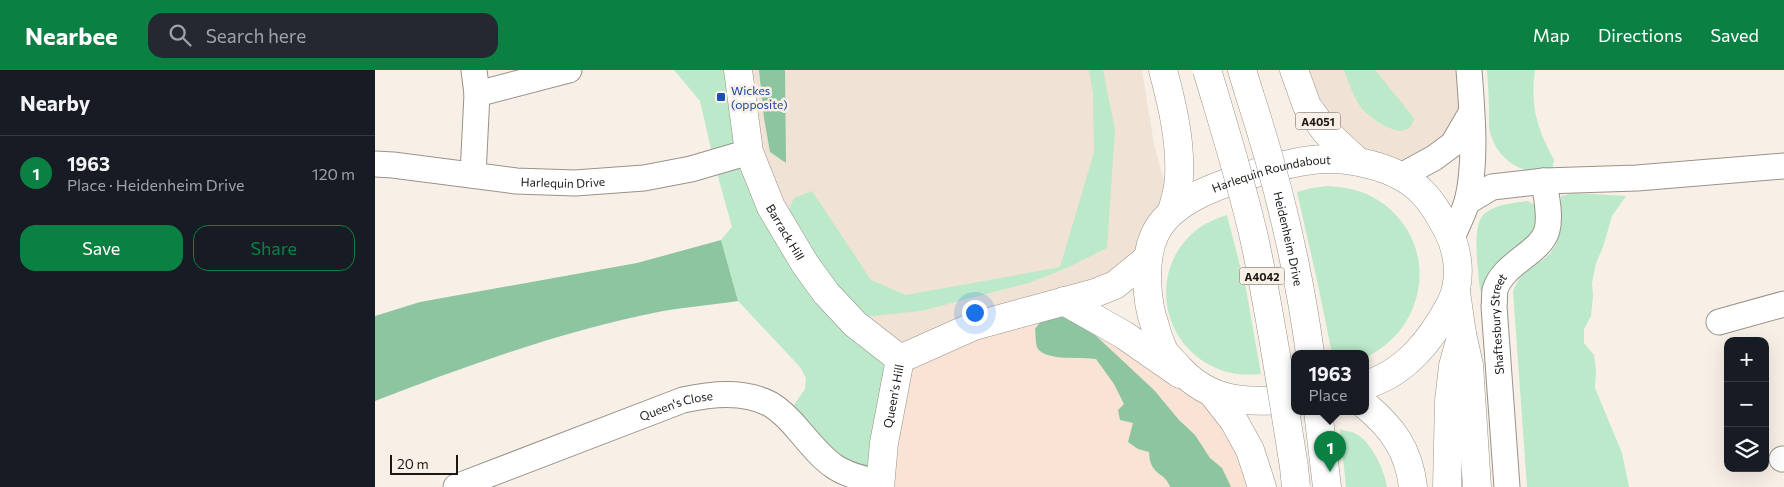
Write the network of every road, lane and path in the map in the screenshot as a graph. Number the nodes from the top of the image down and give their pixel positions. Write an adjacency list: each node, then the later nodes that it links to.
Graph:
1 (474, 70): 9 (street)
2 (569, 70): 9 (street)
3 (738, 70): 11 (main road, Barrack Hill)
4 (1207, 70): 40 (main road, A4042, bridge)
5 (1242, 70): 30 (main road, Heidenheim Drive / A4042, bridge)
6 (1294, 70): 13 (main road, A4051)
7 (1469, 70): 10 (street)
8 (1163, 77): 22 (main road)
9 (477, 94): 17 (street)
10 (1471, 113): 12 (street); 16 (street)
11 (749, 152): 17 (street, Harlequin Drive); 31 (main road, Barrack Hill)
12 (1442, 152): 16 (street); 18 (street)
13 (1357, 161): 18 (main road, Harlequin Roundabout); 22 (main road, Harlequin Roundabout)
14 (375, 164): 17 (street, Harlequin Drive)
15 (1784, 166): 19 (street)
16 (1471, 173): 20 (street); 21 (street)
17 (473, 175)
18 (1401, 176): 23 (main road, Harlequin Roundabout)
19 (1544, 181): 20 (street); 45 (street, Shaftesbury Street)
20 (1492, 187): 21 (street)
21 (1467, 202): 23 (street)
22 (1173, 211): 24 (main road, Harlequin Roundabout)
23 (1452, 238): 25 (main road, Harlequin Roundabout)
24 (1147, 259): 26 (main road, Queen's Hill); 33 (main road, Harlequin Roundabout)
25 (1456, 292): 29 (main road); 32 (main road, Harlequin Roundabout)
26 (1064, 301): 31 (main road, Queen's Hill); 33 (main road)
27 (1784, 304): 28 (street)
28 (1719, 322)
29 (1462, 334): 43 (main road); 44 (main road)
30 (1310, 350)
31 (900, 359): 37 (main road, Queen's Hill)
32 (1369, 383)
33 (1201, 387): 34 (main road); 39 (main road)
34 (1291, 399)
35 (1369, 409): 42 (main road)
36 (1318, 415): 41 (main road)
37 (880, 484): 38 (street, Queen's Close)
38 (456, 487)
39 (1261, 487)
40 (1296, 487)
41 (1327, 487)
42 (1413, 487)
43 (1447, 487)
44 (1477, 487)
45 (1507, 487)

